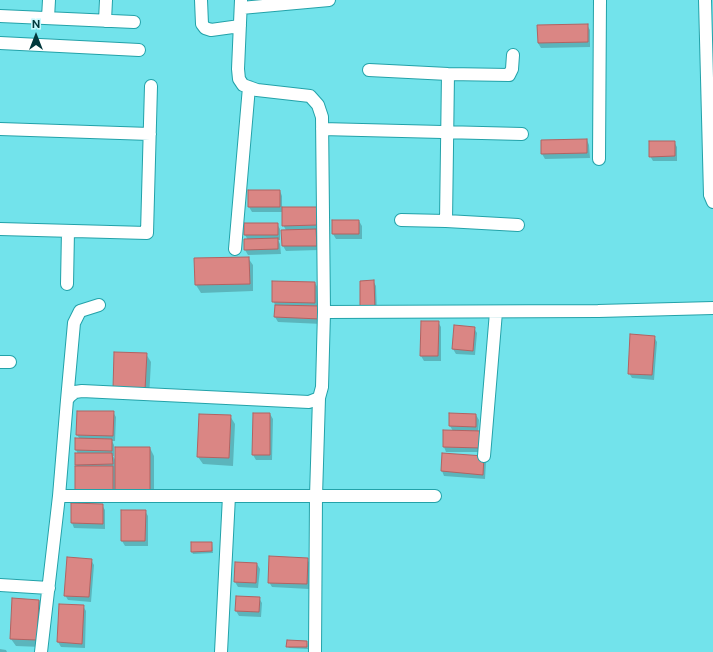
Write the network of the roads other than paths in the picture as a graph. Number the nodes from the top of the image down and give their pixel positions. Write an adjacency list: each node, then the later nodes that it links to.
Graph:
1 (49, 0): 9 (street)
2 (106, 0): 10 (street)
3 (201, 0): 12 (street)
4 (329, 0): 7 (street)
5 (600, 0): 26 (street)
6 (705, 0): 20 (street)
7 (241, 4): 12 (street)
8 (0, 16): 9 (street)
9 (48, 18): 10 (street)
10 (105, 21): 11 (street)
11 (134, 22)
12 (240, 26): 19 (street)
13 (0, 43): 14 (street)
14 (139, 50)
15 (513, 55): 17 (street)
16 (369, 70): 17 (street)
17 (448, 74): 23 (street)
18 (151, 86): 24 (street)
19 (249, 87): 22 (street); 33 (street)
20 (711, 114): 27 (street)
21 (0, 129): 24 (street)
22 (322, 129): 23 (street); 37 (street)
23 (446, 132): 25 (street); 29 (street)
24 (150, 134): 32 (street)
25 (522, 134)
26 (598, 160)
27 (713, 202)
28 (401, 220): 29 (street)
29 (446, 221): 30 (street)
30 (518, 225)
31 (0, 229): 32 (street)
32 (68, 231): 34 (street)
33 (235, 249)
34 (67, 284)
35 (99, 305): 40 (street)
36 (713, 308): 38 (street)
37 (324, 312): 38 (street); 39 (street)
38 (496, 312): 41 (street)
39 (319, 398): 40 (street); 44 (street)
40 (67, 400): 42 (street)
41 (484, 456)
42 (59, 496): 43 (street); 47 (street)
43 (229, 496): 44 (street); 49 (street)
44 (316, 496): 45 (street); 50 (street)
45 (435, 496)
46 (0, 585): 47 (street)
47 (49, 588): 48 (street)
48 (41, 652)
49 (221, 652)
50 (315, 652)

